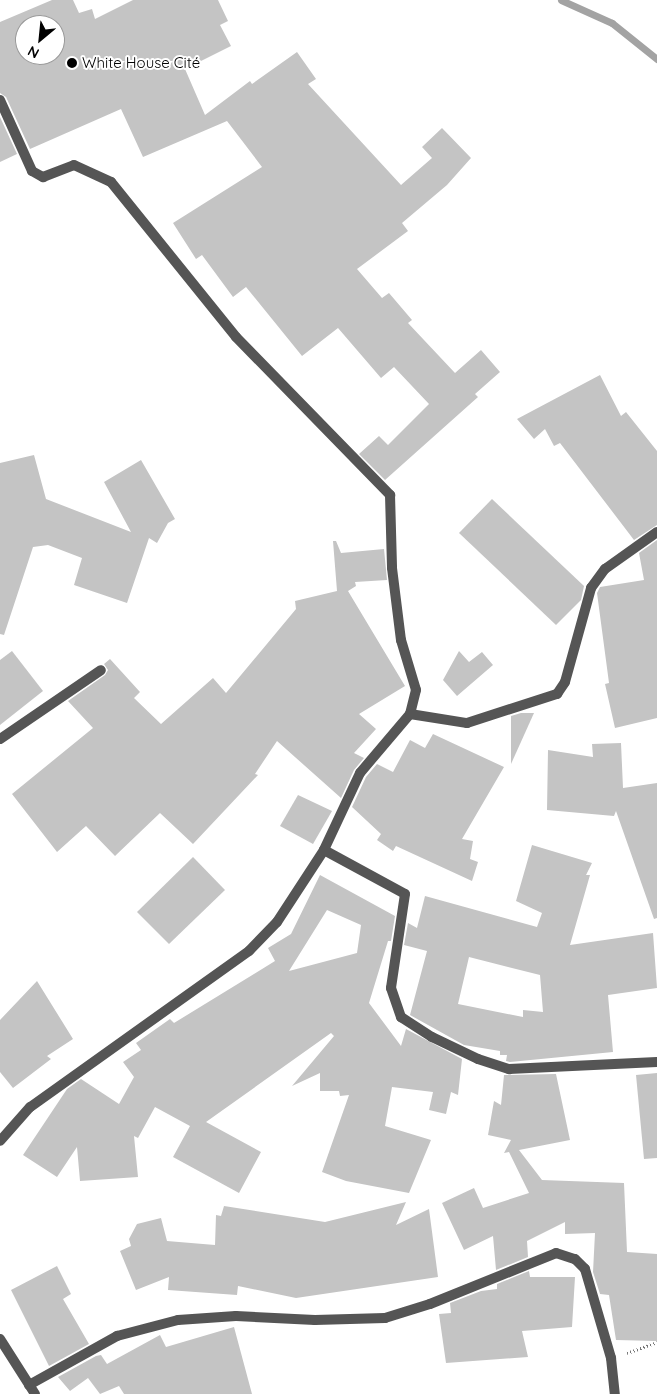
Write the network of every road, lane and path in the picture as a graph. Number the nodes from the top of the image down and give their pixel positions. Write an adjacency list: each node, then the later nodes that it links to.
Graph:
1 (0, 100): 4 (street)
2 (657, 532): 4 (street)
3 (101, 670): 5 (street)
4 (410, 714): 6 (street)
5 (0, 739)
6 (324, 850): 7 (street); 8 (street)
7 (657, 1062)
8 (0, 1141)
9 (0, 1339): 12 (street)
10 (657, 1342): 11 (path)
11 (611, 1358): 12 (street); 13 (street)
12 (32, 1390)
13 (615, 1394)

